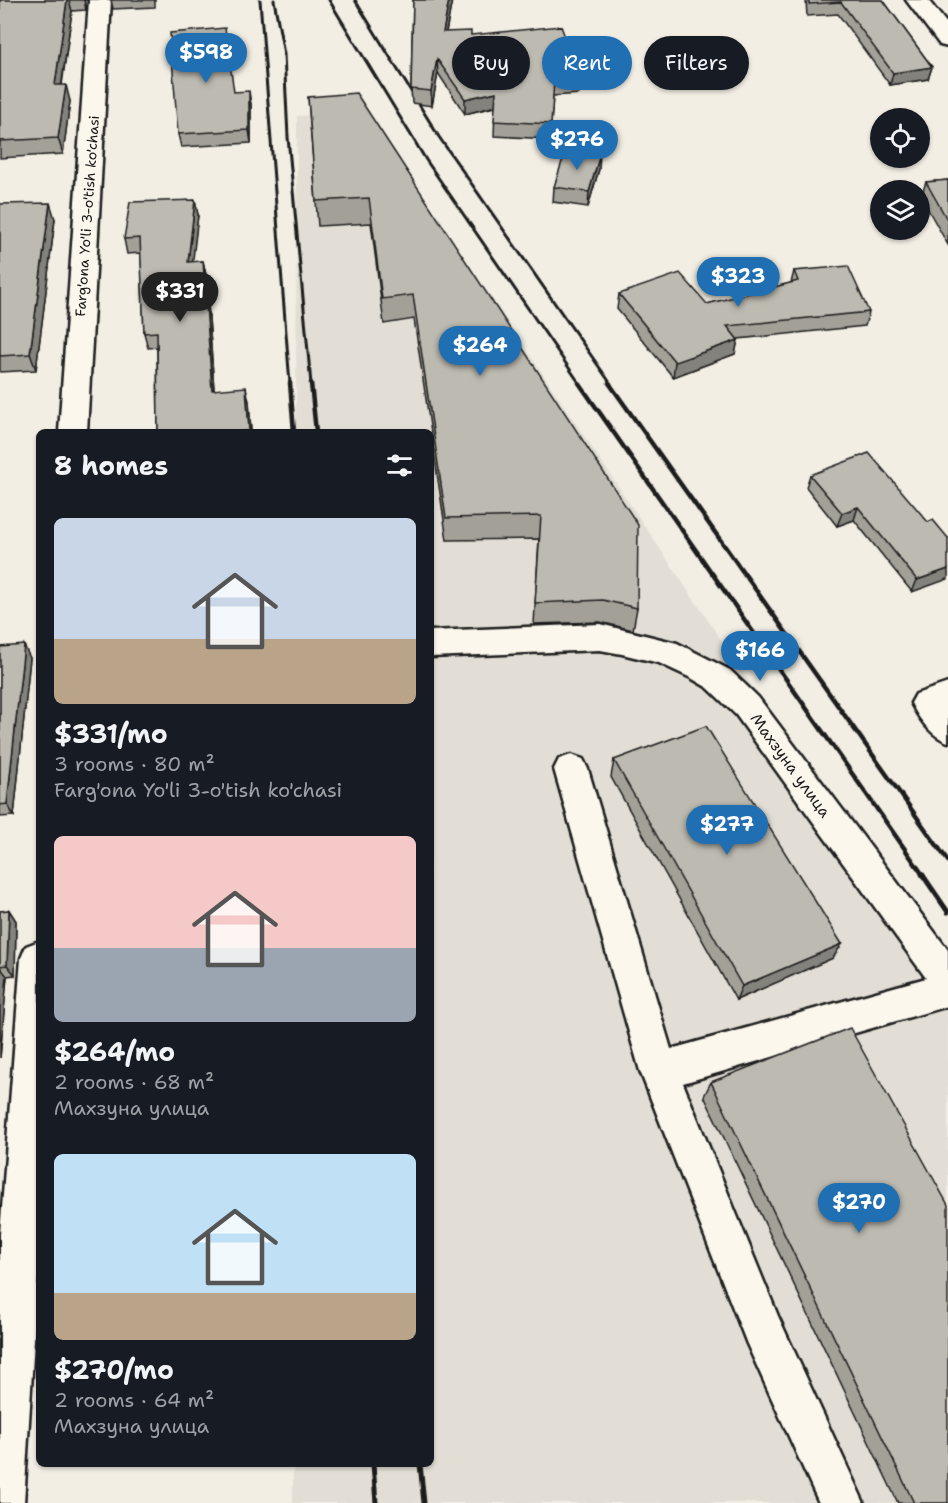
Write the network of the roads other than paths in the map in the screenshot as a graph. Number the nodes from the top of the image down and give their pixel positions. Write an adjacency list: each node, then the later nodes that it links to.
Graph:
1 (100, 0): 4 (street, Farg'ona Yo'li 3-o'tish ko'chasi)
2 (917, 0): 3 (street)
3 (948, 40)
4 (73, 429)
5 (434, 644): 9 (street, Махзуна улица)
6 (937, 699): 7 (street)
7 (948, 728)
8 (571, 769): 12 (street)
9 (948, 979)
10 (948, 989): 12 (street)
11 (36, 1002): 13 (street)
12 (659, 1071): 14 (street)
13 (2, 1503)
14 (842, 1503)

